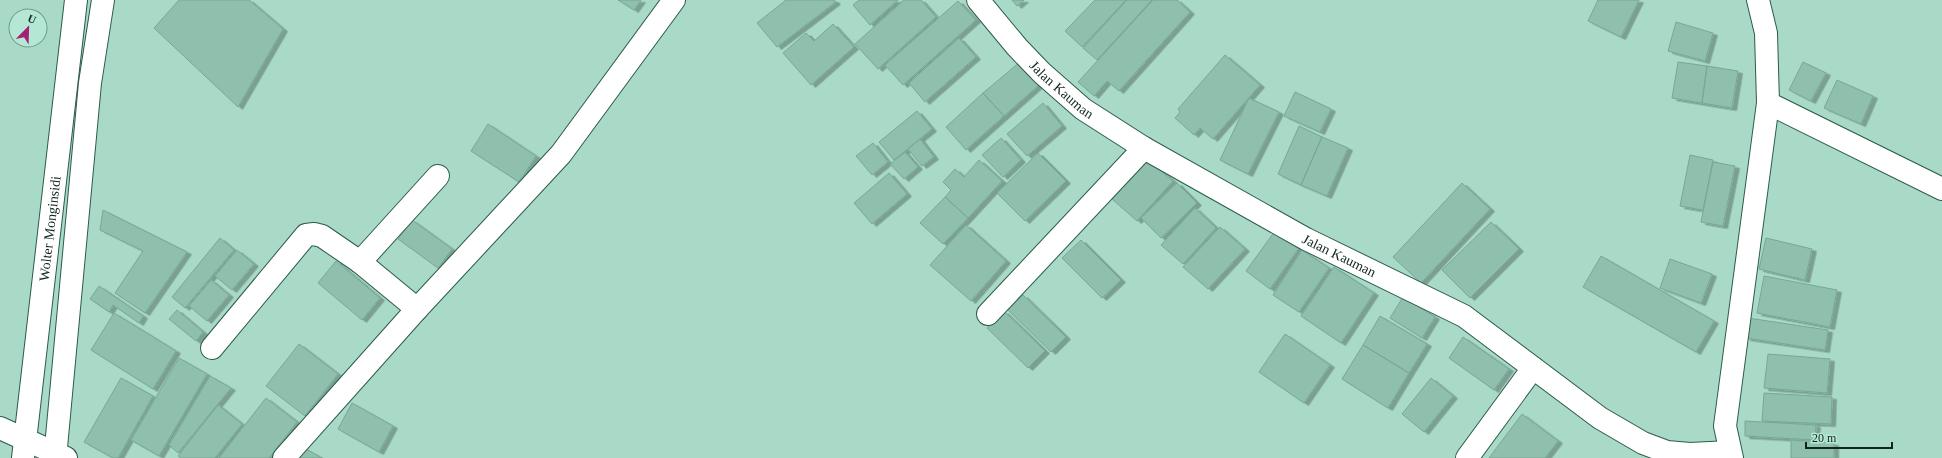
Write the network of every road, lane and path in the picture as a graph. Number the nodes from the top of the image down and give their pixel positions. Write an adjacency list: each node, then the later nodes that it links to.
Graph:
1 (76, 0): 16 (street, Wolter Monginsidi)
2 (103, 0): 18 (street, Wolter Monginsidi)
3 (674, 0): 11 (street)
4 (978, 0): 7 (street, Jalan Kauman)
5 (1758, 0): 6 (street)
6 (1768, 103): 9 (street); 17 (street)
7 (1144, 148): 12 (street); 14 (street, Jalan Kauman)
8 (438, 176): 10 (street)
9 (1942, 189)
10 (360, 262): 11 (street); 13 (street)
11 (416, 309): 19 (street)
12 (988, 314)
13 (212, 348)
14 (1533, 368): 17 (street, Jalan Kauman); 20 (street)
15 (0, 428): 16 (street)
16 (24, 449): 18 (street)
17 (1731, 455)
18 (59, 456)
19 (284, 458)
20 (1467, 458)

